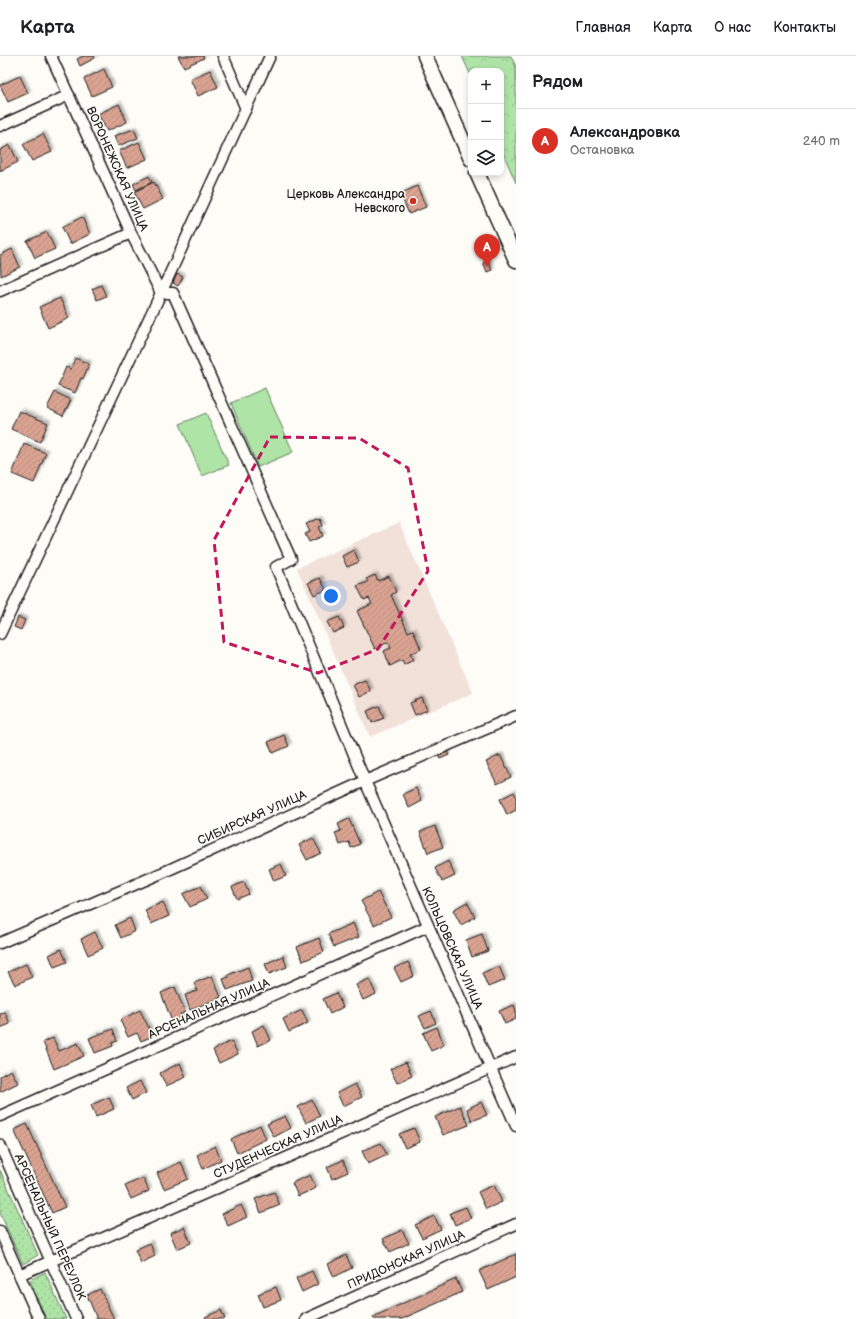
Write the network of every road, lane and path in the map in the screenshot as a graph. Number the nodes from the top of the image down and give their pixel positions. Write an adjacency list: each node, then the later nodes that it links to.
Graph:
1 (51, 56): 5 (street, ВОРОНЕЖСКАЯ УЛИЦА)
2 (223, 56): 6 (street)
3 (270, 56): 6 (street)
4 (425, 56): 8 (main road)
5 (69, 95): 7 (street); 10 (street, ВОРОНЕЖСКАЯ УЛИЦА)
6 (246, 109): 13 (street)
7 (0, 126)
8 (468, 152)
9 (478, 176): 11 (main road)
10 (131, 233): 12 (street); 13 (street, ВОРОНЕЖСКАЯ УЛИЦА)
11 (516, 260)
12 (0, 292)
13 (161, 293): 14 (street); 16 (street, КОЛЬЦОВСКАЯ УЛИЦА)
14 (0, 634)
15 (515, 719): 16 (street, СИБИРСКАЯ УЛИЦА)
16 (365, 781): 17 (street, КОЛЬЦОВСКАЯ УЛИЦА); 18 (street, СИБИРСКАЯ УЛИЦА)
17 (428, 926): 20 (street, КОЛЬЦОВСКАЯ УЛИЦА); 21 (street, АРСЕНАЛЬНАЯ УЛИЦА)
18 (0, 943)
19 (516, 1057): 20 (street, СТУДЕНЧЕСКАЯ УЛИЦА)
20 (491, 1068): 22 (street, КОЛЬЦОВСКАЯ УЛИЦА); 26 (street, СТУДЕНЧЕСКАЯ УЛИЦА)
21 (0, 1116)
22 (516, 1126)
23 (0, 1145): 26 (street, АРСЕНАЛЬНЫЙ ПЕРЕУЛОК)
24 (516, 1224): 30 (street, ПРИДОНСКАЯ УЛИЦА)
25 (0, 1231): 27 (street)
26 (51, 1261): 27 (street, СТУДЕНЧЕСКАЯ УЛИЦА); 29 (street, АРСЕНАЛЬНЫЙ ПЕРЕУЛОК)
27 (19, 1275): 28 (street)
28 (39, 1319)
29 (76, 1319)
30 (306, 1319)

